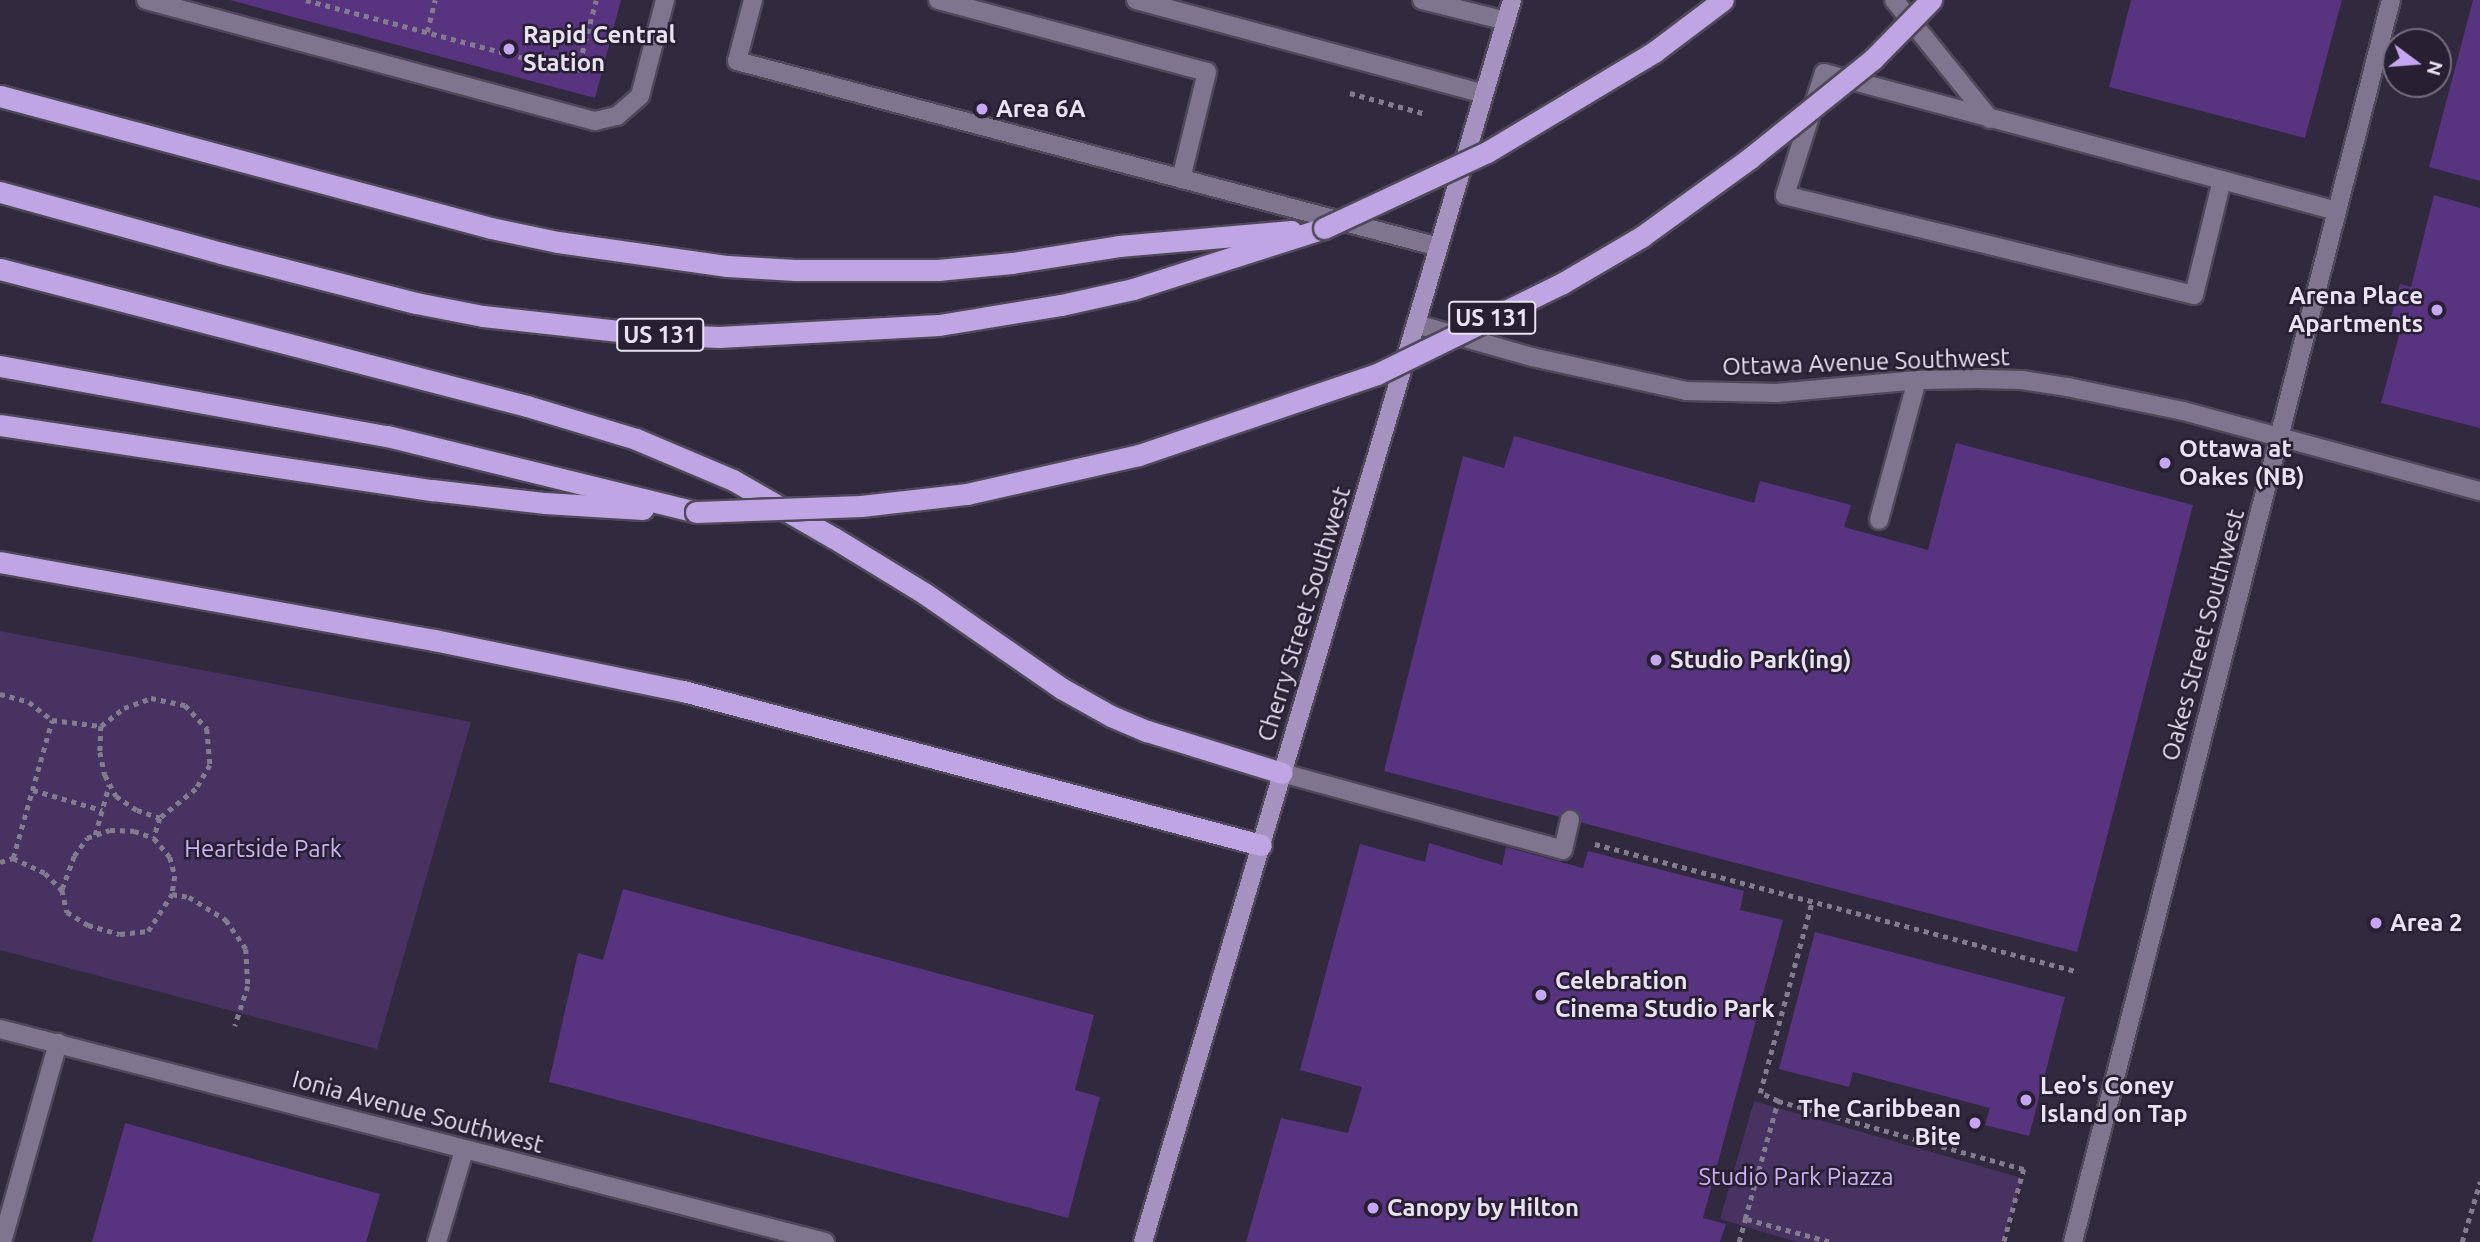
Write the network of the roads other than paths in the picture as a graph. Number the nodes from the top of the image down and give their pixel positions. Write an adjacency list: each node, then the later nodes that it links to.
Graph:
1 (146, 0): 2 (street)
2 (665, 0)
3 (753, 0): 16 (street)
4 (938, 0): 16 (street)
5 (1136, 0): 13 (street)
6 (1422, 0): 12 (street)
7 (1512, 0): 12 (main road, Cherry Street Southwest)
8 (1723, 0): 20 (highway, US 131, bridge)
9 (1894, 0): 15 (street)
10 (1931, 0): 29 (highway, US 131, bridge)
11 (2391, 0): 19 (street, Oakes Street Southwest)
12 (1506, 21): 13 (main road, Cherry Street Southwest)
13 (1484, 94): 21 (main road, Cherry Street Southwest)
14 (0, 96): 20 (highway)
15 (1990, 119): 17 (street); 17 (street)
16 (1181, 179): 21 (street)
17 (2222, 180): 19 (street)
18 (0, 192): 20 (highway, US 131)
19 (2337, 211): 27 (street, Oakes Street Southwest)
20 (1324, 228)
21 (1438, 247): 23 (main road, Cherry Street Southwest)
22 (0, 269): 32 (highway)
23 (1416, 324): 25 (street, Ottawa Avenue Southwest); 32 (main road, Cherry Street Southwest)
24 (0, 366): 29 (highway)
25 (1917, 380): 27 (street, Ottawa Avenue Southwest); 30 (street)
26 (0, 425): 29 (highway, US 131)
27 (2279, 437): 28 (street, Ottawa Avenue Southwest); 43 (street, Oakes Street Southwest)
28 (2480, 491)
29 (696, 512)
30 (1879, 520)
31 (0, 562): 34 (highway)
32 (1282, 773): 33 (street); 34 (main road, Cherry Street Southwest)
33 (1568, 828)
34 (1261, 845): 42 (main road, Cherry Street Southwest)
35 (0, 1029): 36 (street, Ionia Avenue Southwest)
36 (58, 1043): 37 (street, Ionia Avenue Southwest); 39 (street)
37 (464, 1150): 38 (street, Ionia Avenue Southwest); 40 (street)
38 (780, 1236): 41 (street, Ionia Avenue Southwest)
39 (2, 1242)
40 (437, 1242)
41 (825, 1242)
42 (1143, 1242)
43 (2073, 1242)

